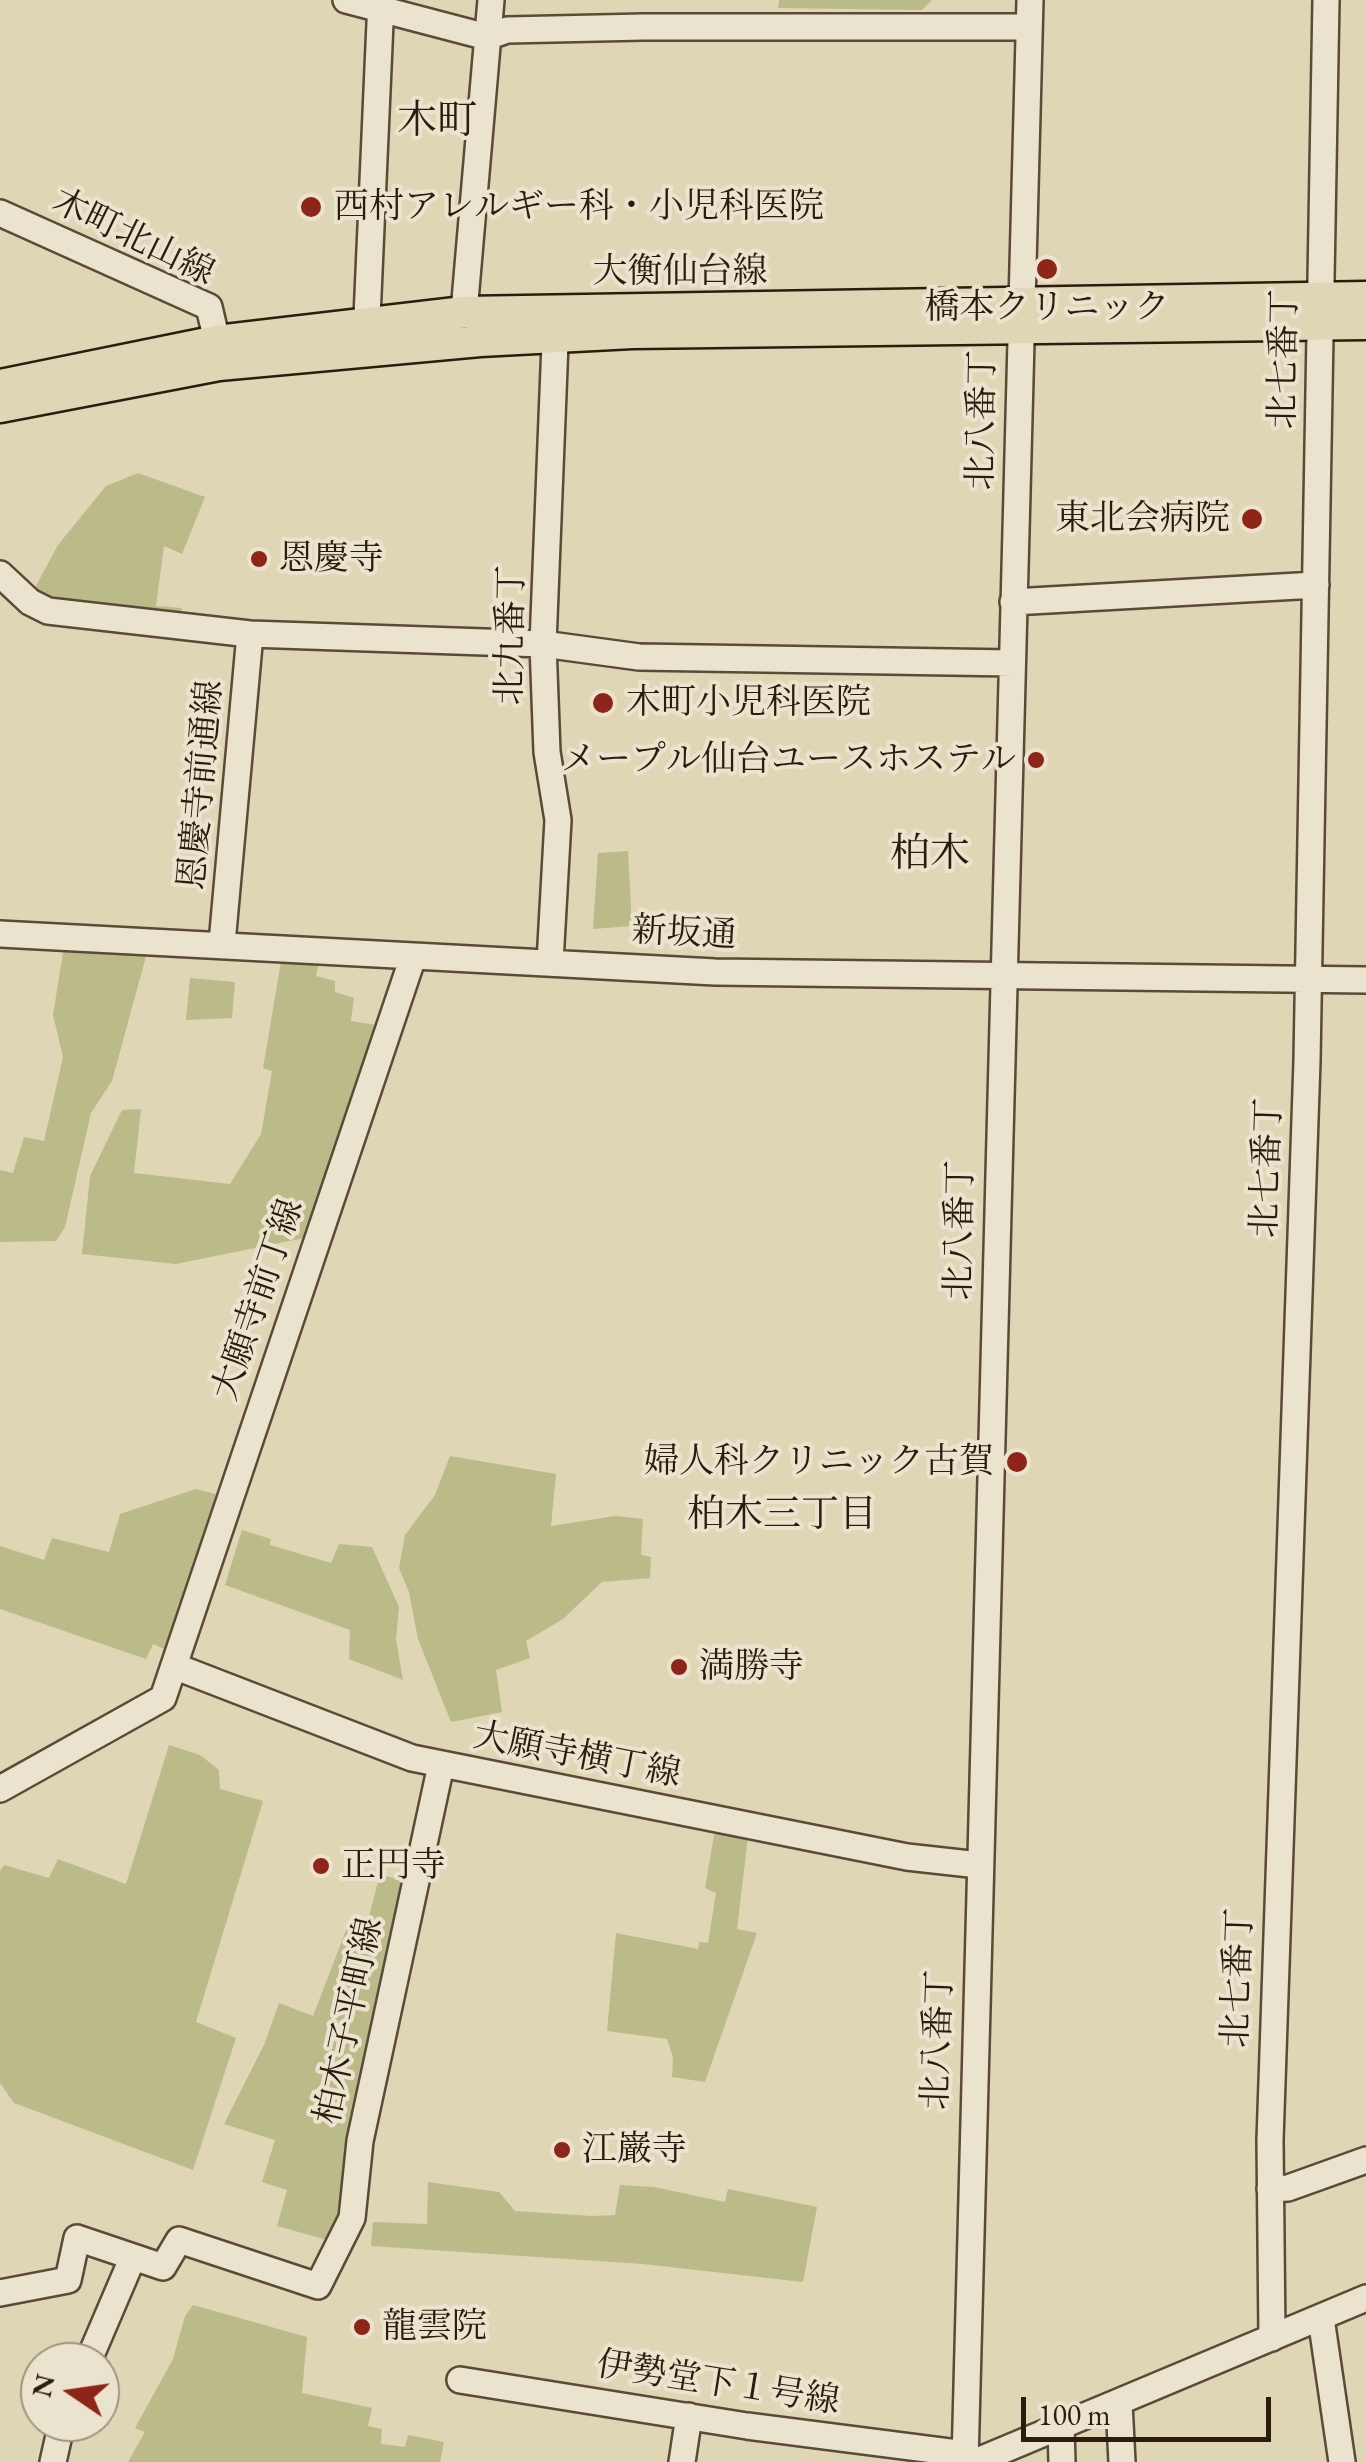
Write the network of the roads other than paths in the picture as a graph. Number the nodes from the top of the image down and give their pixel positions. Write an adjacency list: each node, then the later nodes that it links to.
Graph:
1 (346, 0): 5 (street)
2 (490, 0): 7 (street)
3 (1030, 0): 6 (street, 北八番丁)
4 (1326, 0): 11 (street, 北七番丁)
5 (380, 3): 7 (street); 15 (street)
6 (1029, 28): 7 (street); 13 (street, 北八番丁)
7 (487, 37): 12 (street)
8 (0, 213): 17 (street, 木町北山線)
9 (1366, 297): 11 (main road, 大衡仙台線)
10 (556, 308): 12 (main road, 大衡仙台線); 13 (main road, 大衡仙台線); 16 (street, 北九番丁)
11 (1322, 311): 13 (main road, 大衡仙台線); 14 (main road, 大衡仙台線); 23 (street, 北七番丁)
12 (464, 312): 15 (main road, 大衡仙台線)
13 (1020, 315): 16 (main road, 大衡仙台線); 24 (street, 北八番丁)
14 (1366, 324)
15 (366, 336): 16 (main road, 大衡仙台線); 17 (main road, 大衡仙台線); 18 (main road, 大衡仙台線)
16 (555, 340): 26 (street, 北九番丁)
17 (217, 341): 19 (main road, 大衡仙台線)
18 (317, 357): 20 (main road, 大衡仙台線); 21 (main road)
19 (0, 385)
20 (0, 407)
21 (0, 422)
22 (0, 574): 25 (street)
23 (1316, 585): 24 (street); 33 (street, 北七番丁)
24 (1013, 602): 27 (street, 北八番丁)
25 (250, 634): 26 (street); 29 (street, 恩慶寺前通線)
26 (543, 644): 27 (street); 31 (street, 北九番丁)
27 (1012, 662): 32 (street, 北八番丁)
28 (0, 934): 29 (street, 新坂通)
29 (222, 943): 30 (street, 新坂通)
30 (414, 957): 31 (street, 新坂通); 35 (street, 大願寺前丁線)
31 (550, 962): 32 (street, 新坂通)
32 (1004, 974): 33 (street, 新坂通); 38 (street, 北八番丁)
33 (1308, 978): 34 (street, 新坂通); 40 (street, 北七番丁)
34 (1366, 980)
35 (174, 1666): 36 (street, 大願寺横丁線); 37 (street, 大願寺前丁線)
36 (441, 1765): 38 (street, 大願寺横丁線); 41 (street, 柏木子平町線)
37 (0, 1789)
38 (979, 1865): 51 (street, 北八番丁)
39 (1366, 2160): 40 (street)
40 (1270, 2189): 45 (street, 北七番丁)
41 (134, 2258): 42 (street); 46 (street)
42 (0, 2292)
43 (1366, 2298): 44 (street)
44 (1321, 2318): 45 (street); 55 (street)
45 (1272, 2338): 48 (street)
46 (97, 2342)
47 (460, 2380): 49 (street, 伊勢堂下１号線)
48 (1119, 2403): 50 (street); 54 (street)
49 (689, 2416): 51 (street, 伊勢堂下１号線); 52 (street)
50 (1061, 2428): 51 (street); 53 (street)
51 (969, 2459)
52 (682, 2462)
53 (1062, 2462)
54 (1122, 2462)
55 (1342, 2462)

